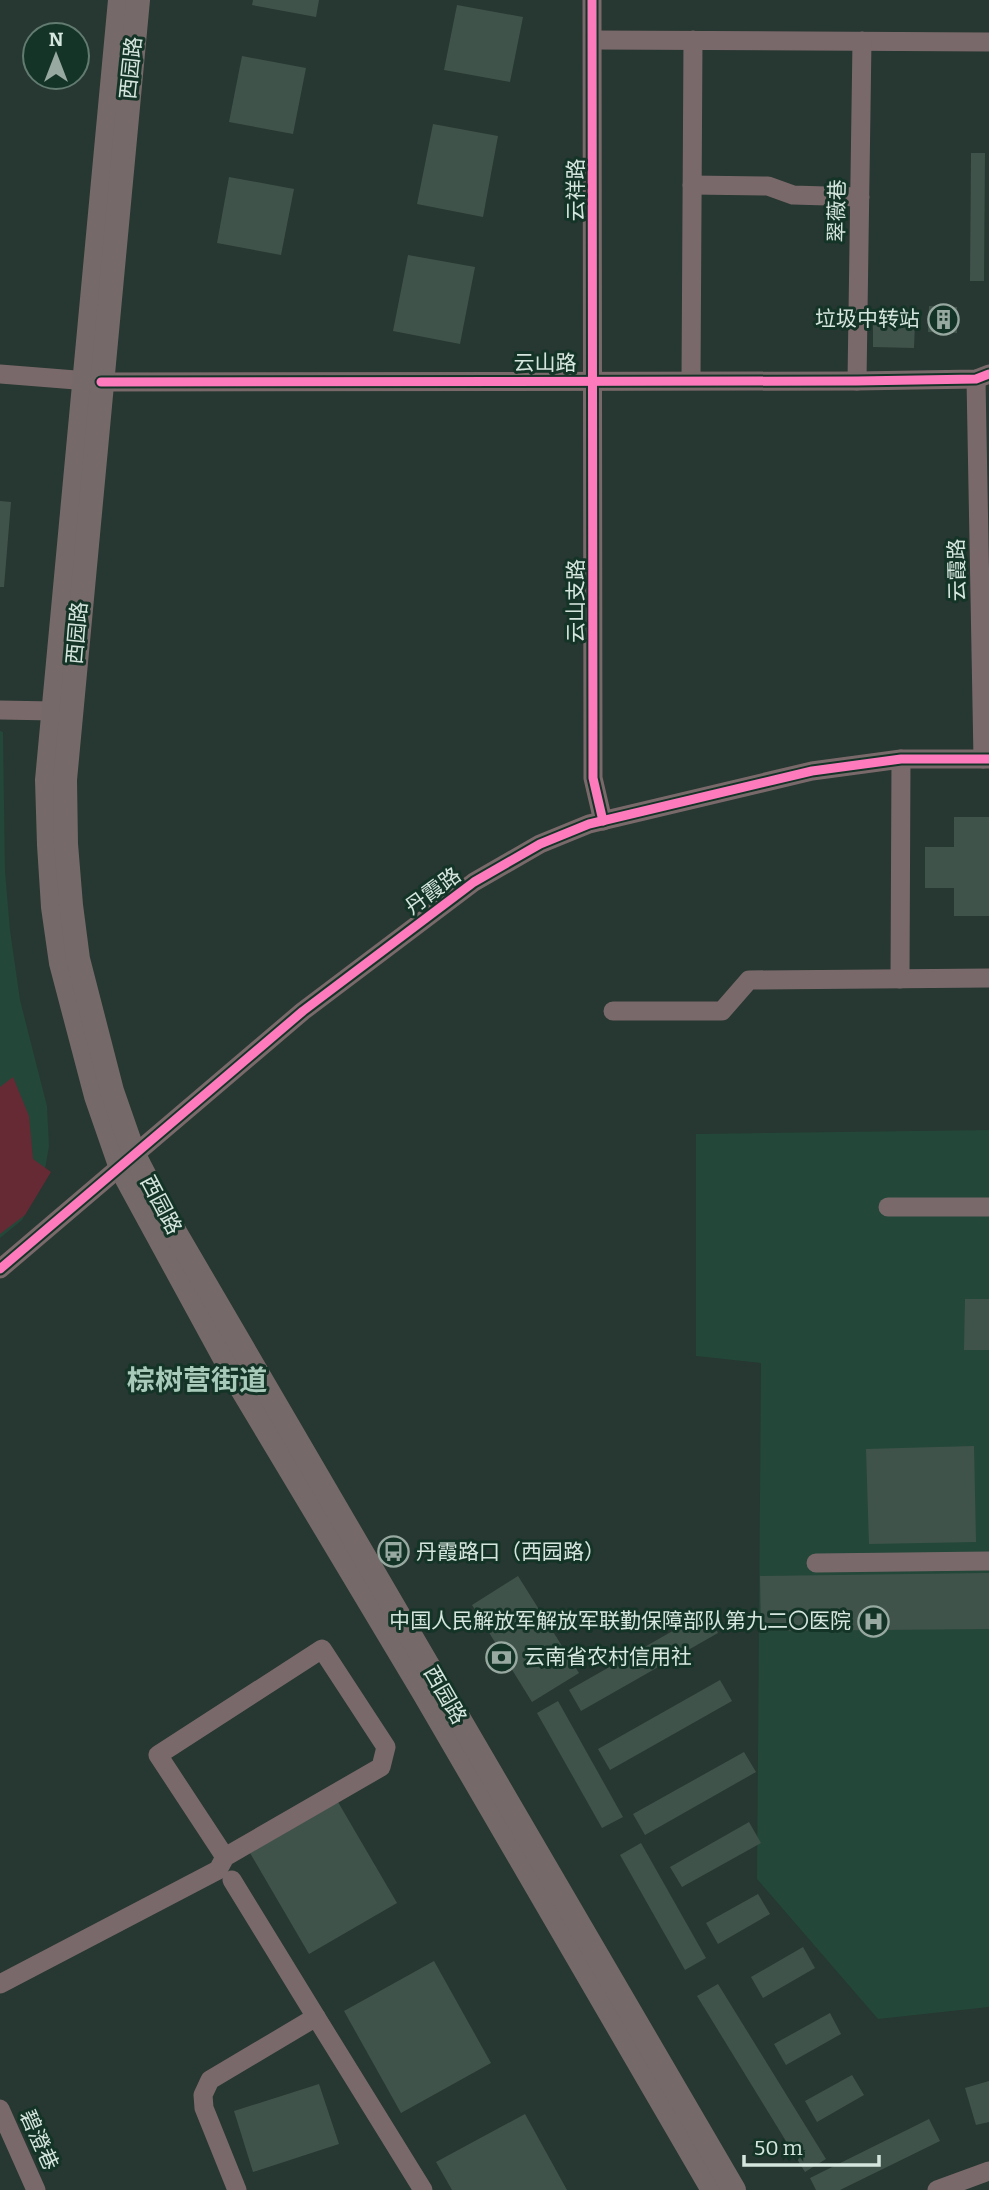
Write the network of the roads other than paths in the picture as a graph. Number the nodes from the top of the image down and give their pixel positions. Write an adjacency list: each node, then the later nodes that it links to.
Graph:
1 (120, 0): 14 (main road, 西园路)
2 (138, 0): 14 (main road, 西园路)
3 (592, 0): 4 (street, 云祥路)
4 (593, 40): 5 (street); 12 (street, 云祥路)
5 (692, 40): 6 (street); 8 (street)
6 (862, 41): 7 (street); 9 (street, 翠薇巷)
7 (989, 42)
8 (692, 185): 9 (street); 13 (street)
9 (860, 197): 15 (street, 翠薇巷)
10 (0, 374): 14 (street, 云山路)
11 (982, 377): 15 (street, 云山路); 19 (street, 云霞路)
12 (594, 380): 13 (street, 云山路); 14 (street, 云山路); 20 (street, 云山支路)
13 (691, 380): 15 (street, 云山路)
14 (92, 381): 17 (main road, 西园路); 24 (main road, 西园路)
15 (857, 381)
16 (0, 710): 17 (street)
17 (53, 711): 24 (main road, 西园路)
18 (901, 759): 19 (street, 丹霞路); 20 (street, 丹霞路); 22 (street)
19 (986, 759)
20 (603, 821): 24 (street, 丹霞路)
21 (989, 978): 22 (street)
22 (900, 979): 23 (street)
23 (613, 1011)
24 (128, 1162): 27 (street, 丹霞路); 39 (main road, 西园路); 40 (main road, 西园路)
25 (888, 1207): 26 (street)
26 (989, 1207)
27 (0, 1269)
28 (989, 1561): 29 (street)
29 (816, 1563)
30 (225, 1857): 30 (street); 32 (street)
31 (232, 1880): 33 (street)
32 (0, 1983)
33 (316, 2017): 37 (street); 38 (street)
34 (0, 2109): 36 (street, 碧澄巷)
35 (989, 2171): 41 (street)
36 (36, 2190)
37 (237, 2190)
38 (424, 2190)
39 (713, 2190)
40 (734, 2190)
41 (937, 2190)

